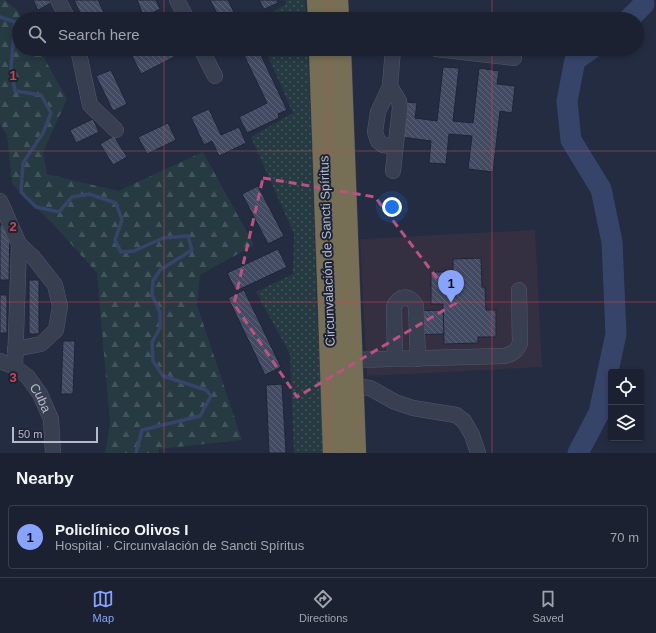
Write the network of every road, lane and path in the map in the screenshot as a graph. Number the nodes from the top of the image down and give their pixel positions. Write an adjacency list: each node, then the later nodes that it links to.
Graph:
1 (58, 0): 5 (street)
2 (177, 0): 6 (street)
3 (318, 0): 7 (highway)
4 (337, 0): 8 (highway)
5 (64, 12)
6 (183, 12)
7 (319, 12)
8 (338, 12)
9 (80, 56): 18 (street)
10 (205, 56): 16 (street)
11 (320, 56): 32 (highway, Circunvalación de Sancti Spíritus)
12 (340, 56): 27 (highway, Circunvalación de Sancti Spíritus)
13 (392, 56): 17 (street)
14 (497, 56): 15 (street)
15 (514, 58)
16 (215, 76)
17 (390, 86): 19 (street); 19 (street)
18 (116, 130)
19 (396, 143): 20 (street)
20 (393, 171)
21 (0, 201): 22 (street)
22 (19, 244): 24 (street); 24 (street)
23 (519, 290): 26 (street)
24 (15, 349): 29 (street)
25 (395, 359): 26 (street); 26 (street); 27 (street)
26 (418, 359)
27 (352, 360): 30 (highway, Circunvalación de Sancti Spíritus)
28 (0, 361): 29 (street, Cuba)
29 (14, 366): 31 (street, Cuba)
30 (353, 386): 33 (highway, Circunvalación de Sancti Spíritus); 34 (street)
31 (53, 453)
32 (334, 453)
33 (355, 453)
34 (478, 453)

